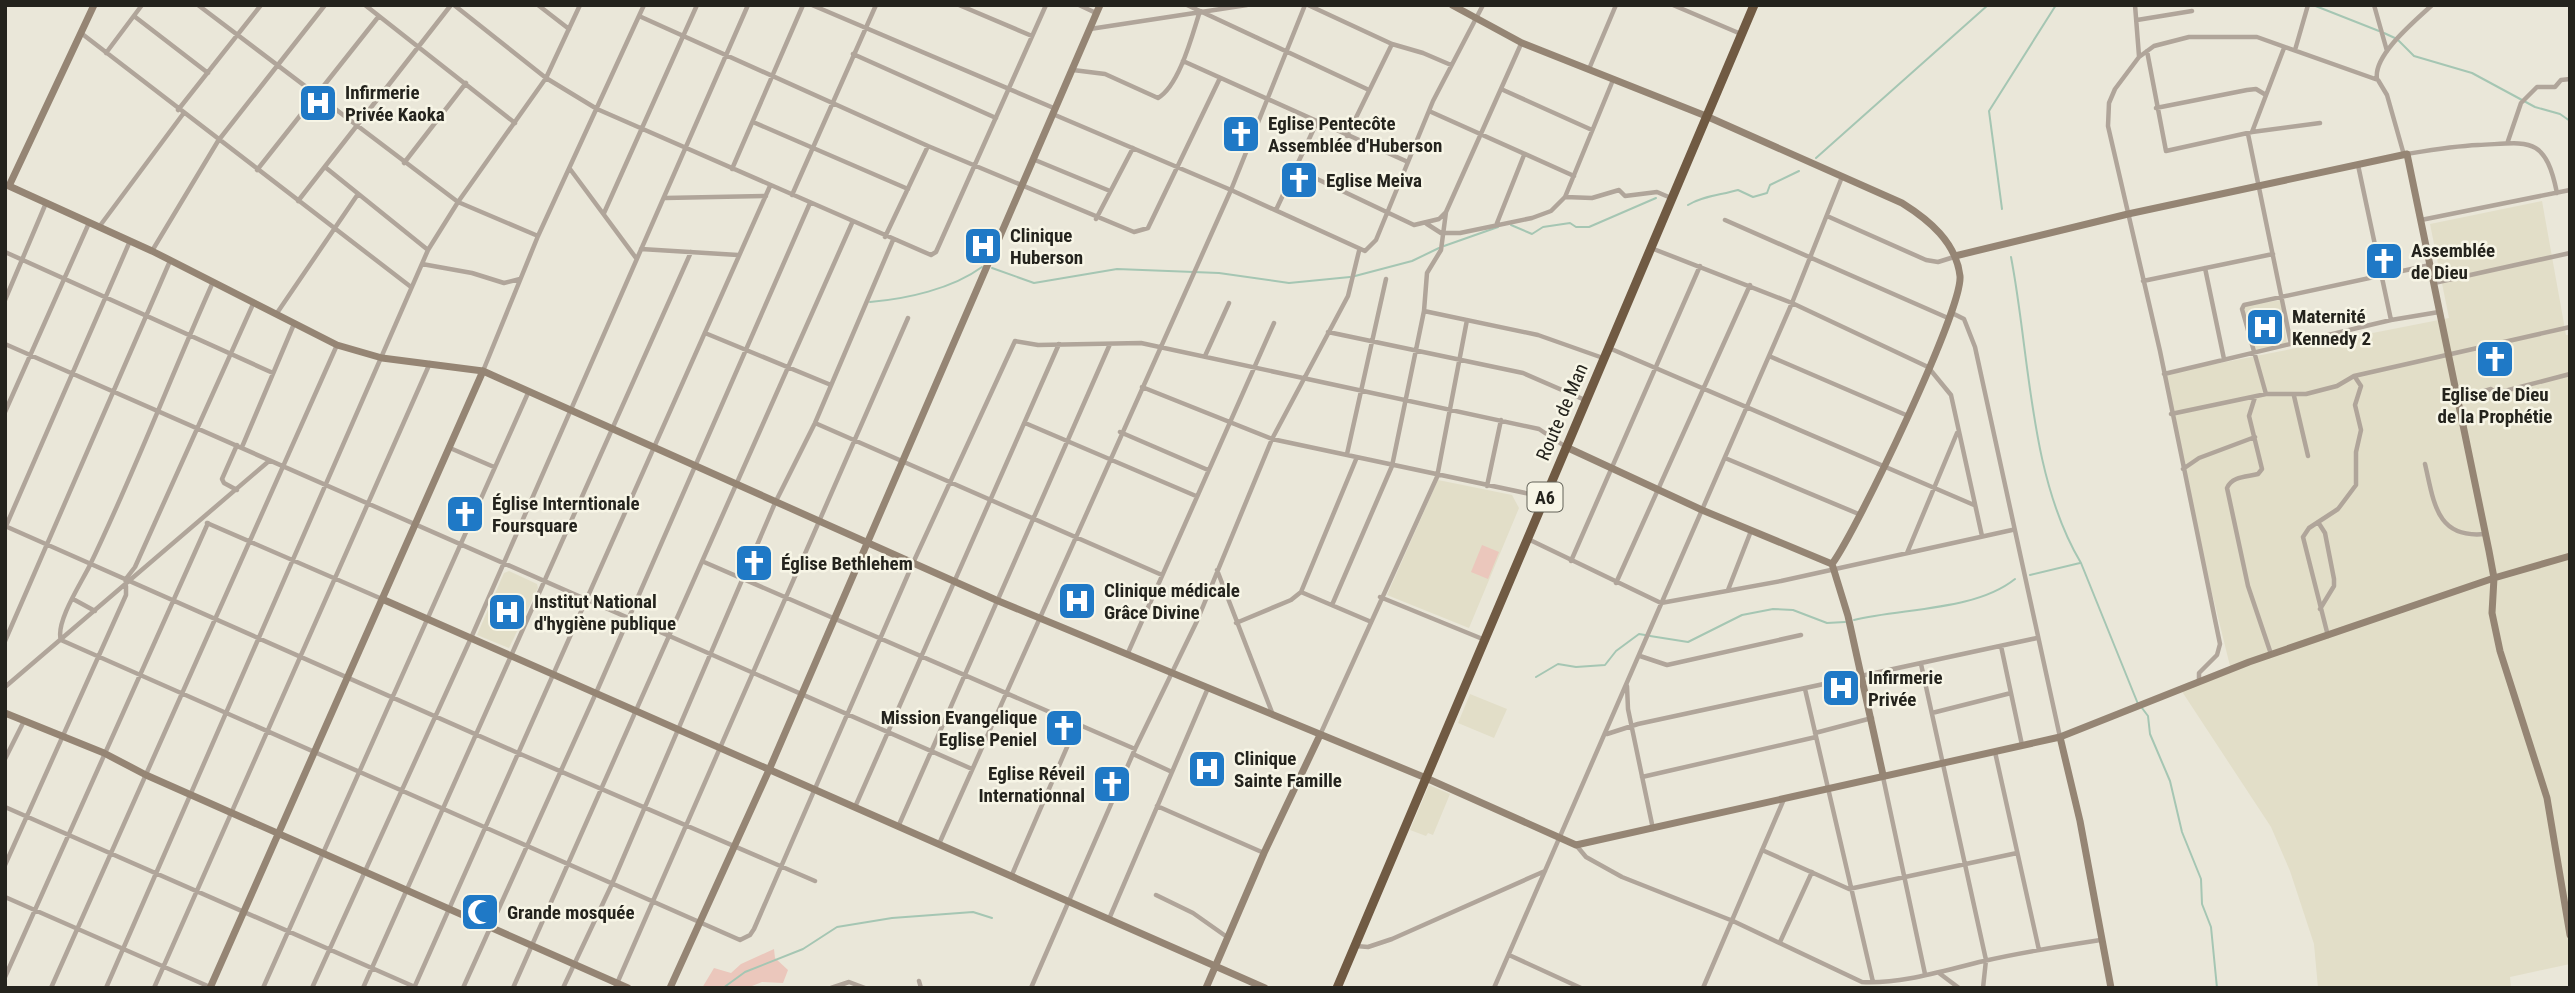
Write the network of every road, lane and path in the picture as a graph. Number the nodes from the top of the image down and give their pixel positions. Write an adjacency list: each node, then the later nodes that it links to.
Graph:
1 (94, 5): 42 (street)
2 (142, 5): 34 (street)
3 (198, 5): 44 (street)
4 (261, 5): 44 (street)
5 (325, 5): 61 (street)
6 (365, 5): 35 (street)
7 (453, 5): 49 (street); 66 (street)
8 (538, 5): 40 (street)
9 (580, 5): 40 (street)
10 (644, 5): 36 (street)
11 (697, 5): 45 (street)
12 (748, 5): 57 (street)
13 (803, 5): 65 (street)
14 (812, 5): 39 (street)
15 (876, 5): 39 (street)
16 (959, 5): 46 (street)
17 (1046, 5): 46 (street)
18 (1079, 5): 31 (street)
19 (1187, 5): 33 (street)
20 (1247, 5): 33 (street)
21 (1307, 5): 48 (street); 56 (street)
22 (1452, 5): 37 (street)
23 (1483, 5): 37 (street)
24 (1616, 5): 63 (street)
25 (1673, 5): 43 (street)
26 (1754, 5): 43 (highway, Route de Man / A6)
27 (2135, 5): 38 (street)
28 (2308, 5): 52 (street)
29 (2374, 5): 53 (street)
30 (2432, 5): 53 (street)
31 (1098, 9): 41 (street)
32 (2192, 11): 38 (street)
33 (1199, 14): 41 (street); 56 (street); 59 (street)
34 (134, 16): 54 (street); 64 (street)
35 (379, 16): 49 (street); 76 (street)
36 (639, 16): 45 (street); 80 (street)
37 (1476, 20): 47 (street); 60 (street)
38 (2137, 20): 58 (street)
39 (865, 28): 55 (street); 72 (street)
40 (569, 29): 66 (street)
41 (1089, 29): 62 (street)
42 (80, 32): 54 (street); 133 (street)
43 (1741, 34): 84 (highway, Route de Man / A6)
44 (238, 36): 61 (street); 64 (street)
45 (684, 36): 57 (street); 91 (street)
46 (1032, 36): 72 (street)
47 (1522, 43): 63 (street); 73 (street)
48 (1392, 44): 60 (street); 74 (street)
49 (419, 47): 71 (street); 90 (street)
50 (2284, 48): 51 (street); 52 (street); 75 (street)
51 (2147, 50): 58 (street); 79 (street)
52 (2295, 50): 70 (street)
53 (2386, 51): 70 (street)
54 (106, 53): 82 (street)
55 (853, 54): 78 (street); 85 (street)
56 (1288, 54): 74 (street); 77 (street)
57 (728, 55): 65 (street); 99 (street)
58 (2139, 57): 139 (street)
59 (1183, 61): 62 (street); 67 (street)
60 (1451, 65): 81 (street)
61 (276, 66): 76 (street); 96 (street)
62 (1073, 70): 83 (street)
63 (1588, 70): 69 (street)
64 (208, 73): 82 (street)
65 (774, 75): 78 (street); 86 (street)
66 (546, 78): 80 (street); 88 (street)
67 (1220, 78): 77 (street); 110 (street)
68 (2570, 79): 97 (street)
69 (1613, 80): 84 (street); 92 (street)
70 (2378, 80): 103 (street)
71 (466, 83): 88 (street); 106 (street)
72 (1008, 89): 83 (street); 85 (street)
73 (1502, 89): 92 (street); 95 (street)
74 (1369, 90): 94 (street)
75 (2266, 95): 79 (street); 93 (street)
76 (317, 96): 90 (street); 114 (street)
77 (1265, 99): 87 (street); 121 (street)
78 (833, 102): 98 (street); 100 (street)
79 (2156, 108): 93 (street)
80 (597, 109): 91 (street); 111 (street)
81 (1429, 111): 95 (street); 105 (street)
82 (181, 112): 96 (street); 148 (street)
83 (1056, 112): 101 (street); 104 (street)
84 (1706, 116): 116 (street); 130 (highway, Route de Man / A6)
85 (996, 118): 108 (street)
86 (753, 122): 100 (street); 112 (street)
87 (1317, 122): 94 (street); 113 (street)
88 (515, 123): 132 (street)
89 (2320, 123): 93 (street)
90 (358, 127): 106 (street); 109 (street)
91 (642, 130): 99 (street); 137 (street)
92 (1592, 130): 115 (street)
93 (2250, 133): 119 (street)
94 (1347, 136): 105 (street)
95 (1480, 136): 102 (street); 136 (street)
96 (218, 141): 114 (street); 158 (street)
97 (2508, 141): 103 (street); 124 (street)
98 (928, 146): 108 (street); 120 (street)
99 (685, 148): 112 (street); 129 (street)
100 (813, 148): 120 (street); 126 (street)
101 (1133, 148): 110 (street); 123 (street)
102 (1524, 155): 115 (street); 146 (street)
103 (2406, 155): 107 (street); 143 (street)
104 (1035, 160): 118 (street); 123 (street)
105 (1408, 162): 138 (street)
106 (404, 163): 132 (street)
107 (2358, 165): 119 (street); 174 (street)
108 (975, 166): 118 (street); 153 (street)
109 (325, 167): 125 (street); 131 (street)
110 (1178, 167): 121 (street); 141 (street)
111 (570, 169): 137 (street); 151 (street)
112 (732, 169): 117 (street)
113 (1296, 169): 135 (street); 138 (street)
114 (257, 170): 131 (street)
115 (1574, 176): 128 (street)
116 (1842, 177): 140 (street); 165 (street)
117 (770, 186): 126 (street); 127 (street)
118 (1023, 187): 141 (street); 276 (street)
119 (2261, 187): 139 (street); 163 (street)
120 (908, 189): 152 (street)
121 (1231, 190): 135 (street); 210 (street)
122 (2570, 190): 124 (street)
123 (1111, 191): 141 (street)
124 (2557, 193): 143 (street)
125 (358, 194): 149 (street); 157 (street)
126 (792, 195): 134 (street)
127 (766, 196): 129 (street); 164 (street)
128 (1565, 197): 130 (street); 146 (street)
129 (664, 198): 156 (street)
130 (1672, 198): 155 (highway, Route de Man / A6)
131 (298, 201): 149 (street)
132 (458, 202): 151 (street); 157 (street)
133 (47, 203): 144 (street); 168 (street)
134 (810, 204): 145 (street); 212 (street)
135 (1276, 210): 159 (street)
136 (1446, 212): 147 (street); 150 (street)
137 (604, 213): 167 (street)
138 (1387, 213): 147 (street); 159 (street)
139 (2128, 214): 165 (street); 179 (street)
140 (1826, 216): 165 (street); 166 (street)
141 (1096, 219)
142 (1726, 220): 166 (street)
143 (2421, 220): 171 (street)
144 (89, 222): 148 (street); 175 (street)
145 (852, 223): 152 (street); 227 (street)
146 (1497, 223): 150 (street)
147 (1426, 224): 150 (street)
148 (99, 227): 154 (street)
149 (336, 230): 182 (street); 191 (street)
150 (1441, 233): 189 (street)
151 (538, 236): 176 (street)
152 (885, 237): 153 (street)
153 (894, 240): 235 (street)
154 (130, 241): 158 (street); 183 (street)
155 (1650, 248): 172 (street); 209 (highway, Route de Man / A6)
156 (641, 249): 161 (street); 167 (street)
157 (428, 250): 170 (street)
158 (152, 251): 169 (street)
159 (1359, 251): 200 (street)
160 (5, 252): 168 (street)
161 (691, 252): 164 (street); 259 (street)
162 (2570, 253): 180 (street)
163 (2273, 254): 173 (street); 184 (street)
164 (738, 255): 202 (street)
165 (1955, 256): 193 (street)
166 (1811, 257): 188 (street); 193 (street)
167 (636, 258): 250 (street)
168 (22, 260): 175 (street); 185 (street)
169 (170, 260): 178 (street); 192 (street)
170 (422, 264): 176 (street); 182 (street)
171 (2431, 265): 174 (street); 180 (street)
172 (1700, 266): 181 (street); 225 (street)
173 (2205, 268): 179 (street); 221 (street)
174 (2382, 276): 184 (street); 196 (street)
175 (64, 278): 183 (street); 215 (street)
176 (521, 278): 228 (street)
177 (1386, 279): 203 (street)
178 (213, 281): 186 (street); 201 (street)
179 (2143, 281): 231 (street)
180 (2434, 283): 190 (street)
181 (1750, 285): 188 (street); 237 (street)
182 (411, 288): 219 (street)
183 (106, 296): 192 (street); 229 (street)
184 (2282, 298): 207 (street); 213 (street)
185 (5, 300)
186 (254, 302): 191 (street); 214 (street)
187 (1229, 303): 217 (street)
188 (1792, 303): 218 (street); 226 (street)
189 (1424, 311): 195 (street); 211 (street)
190 (2440, 312): 196 (street); 216 (street)
191 (277, 313): 197 (street)
192 (147, 314): 201 (street); 238 (street)
193 (1951, 316): 226 (street); 308 (street)
194 (908, 318): 265 (street)
195 (1466, 320): 220 (street); 222 (street)
196 (2391, 320): 207 (street)
197 (294, 323): 208 (street); 230 (street)
198 (1274, 323): 224 (street)
199 (2570, 327): 216 (street)
200 (1328, 332): 203 (street); 234 (street)
201 (190, 333): 214 (street); 248 (street)
202 (705, 333): 212 (street); 269 (street)
203 (1372, 341): 211 (street); 239 (street)
204 (5, 344): 215 (street)
205 (1059, 344): 206 (street); 256 (street); 287 (street)
206 (1110, 344): 210 (street); 264 (street)
207 (2291, 344): 213 (street)
208 (337, 345): 219 (street); 279 (street)
209 (1608, 347): 220 (highway, Route de Man / A6); 225 (street)
210 (1160, 349): 217 (street); 236 (street)
211 (1415, 349): 222 (street); 245 (street)
212 (746, 351): 227 (street); 282 (street)
213 (2254, 352): 221 (street); 241 (street)
214 (232, 353): 230 (street); 258 (street)
215 (30, 355): 229 (street); 251 (street)
216 (2449, 355): 233 (street); 244 (street)
217 (1206, 356): 224 (street)
218 (1769, 356): 247 (street); 253 (street)
219 (382, 358): 223 (street); 288 (street)
220 (1604, 358): 246 (highway, Route de Man / A6)
221 (2224, 359): 231 (street)
222 (1459, 360): 246 (street); 249 (street)
223 (430, 362): 228 (street); 297 (street)
224 (1255, 366): 234 (street); 257 (street)
225 (1657, 367): 237 (street); 283 (street)
226 (1928, 367): 253 (street); 261 (street)
227 (789, 368): 235 (street); 289 (street)
228 (483, 371): 240 (street); 268 (street)
229 (73, 372): 238 (street); 307 (street)
230 (274, 373): 266 (street)
231 (2164, 374): 252 (street)
232 (2570, 374): 244 (street)
233 (2354, 376): 242 (street); 305 (street)
234 (1302, 377): 239 (street); 263 (street)
235 (831, 385): 255 (street)
236 (1142, 387): 257 (street); 260 (street)
237 (1703, 387): 247 (street); 293 (street)
238 (115, 391): 248 (street); 317 (street)
239 (1362, 391): 245 (street); 270 (street)
240 (528, 393): 250 (street); 281 (street)
241 (2266, 394): 242 (street); 243 (street)
242 (2294, 396): 271 (street)
243 (2255, 397): 252 (street); 262 (street)
244 (2458, 399): 310 (street)
245 (1405, 400): 249 (street); 280 (street)
246 (1586, 400): 267 (highway, Route de Man / A6)
247 (1747, 406): 273 (street); 278 (street)
248 (156, 409): 258 (street); 325 (street)
249 (1452, 409): 254 (street); 286 (street)
250 (570, 411): 259 (street); 324 (street)
251 (5, 412)
252 (2171, 414): 285 (street)
253 (1906, 415): 278 (street)
254 (1501, 420): 267 (street); 290 (street)
255 (815, 423): 265 (street); 298 (street)
256 (1025, 423): 264 (street); 296 (street)
257 (1228, 423): 263 (street); 284 (street)
258 (199, 428): 266 (street); 332 (street)
259 (611, 430): 269 (street); 333 (street)
260 (1120, 432): 274 (street); 284 (street)
261 (1958, 432): 291 (street); 299 (street)
262 (2255, 437): 285 (street); 369 (street)
263 (1272, 439): 270 (street); 327 (street)
264 (1067, 441): 274 (street); 302 (street)
265 (855, 442): 276 (street); 304 (street)
266 (240, 446): 275 (street); 292 (street)
267 (1566, 447): 283 (street); 295 (highway, Route de Man / A6)
268 (449, 448): 281 (street); 306 (street)
269 (653, 449): 282 (street); 343 (street)
270 (1347, 454): 272 (street)
271 (2308, 456)
272 (1357, 457): 280 (street); 337 (street)
273 (1725, 458): 300 (street); 301 (street)
274 (1108, 460): 294 (street); 312 (street)
275 (269, 461): 279 (street); 292 (street)
276 (903, 463): 287 (street); 315 (street)
277 (2425, 464): 310 (street)
278 (1884, 465): 291 (street); 301 (street)
279 (282, 466): 288 (street); 314 (street)
280 (1392, 466): 286 (street); 346 (street)
281 (494, 467): 316 (street)
282 (695, 467): 289 (street); 350 (street)
283 (1613, 469): 293 (street); 322 (street)
284 (1208, 470): 294 (street)
285 (2183, 470): 383 (street)
286 (1437, 477): 290 (street); 338 (street)
287 (950, 484): 296 (street); 323 (street)
288 (326, 485): 297 (street); 320 (street)
289 (736, 485): 298 (street); 321 (street)
290 (1487, 486): 295 (street)
291 (1934, 488): 299 (street); 318 (street)
292 (237, 490): 303 (street)
293 (1658, 490): 300 (street); 335 (street)
294 (1196, 496): 328 (street)
295 (1545, 497): 313 (highway, Route de Man / A6)
296 (991, 502): 302 (street); 334 (street)
297 (369, 503): 306 (street); 330 (street)
298 (775, 503): 304 (street); 331 (street)
299 (1974, 505): 311 (street)
300 (1702, 510): 309 (street); 345 (street)
301 (1861, 516): 326 (street)
302 (1034, 520): 312 (street); 344 (street)
303 (206, 522): 314 (street); 332 (street); 342 (street)
304 (820, 522): 315 (street); 339 (street)
305 (2318, 522): 347 (street); 347 (street)
306 (415, 524): 316 (street); 341 (street)
307 (5, 526): 317 (street)
308 (2012, 530): 311 (street); 361 (street)
309 (1751, 531): 326 (street); 336 (street)
310 (2486, 534): 329 (street)
311 (1982, 537): 318 (street)
312 (1075, 538): 328 (street); 352 (street)
313 (1528, 539): 322 (street); 364 (highway, Route de Man / A6)
314 (247, 542): 320 (street); 349 (street)
315 (868, 543): 323 (street); 351 (street)
316 (460, 544): 324 (street); 353 (street)
317 (48, 547): 325 (street); 365 (street)
318 (1907, 553): 326 (street)
319 (2570, 556): 329 (street)
320 (293, 561): 330 (street); 358 (street)
321 (704, 562): 331 (street); 360 (street)
322 (1571, 562): 335 (street)
323 (913, 563): 334 (street); 362 (street)
324 (504, 564): 333 (street); 359 (street)
325 (90, 565): 332 (street); 340 (street)
326 (1834, 567): 336 (street); 381 (street)
327 (1216, 569): 355 (street); 377 (street)
328 (1162, 575): 368 (street)
329 (2494, 578): 357 (street); 490 (street)
330 (336, 579): 341 (street); 372 (street)
331 (744, 579): 339 (street); 367 (street)
332 (127, 582): 342 (street); 348 (street); 373 (street)
333 (545, 582): 343 (street); 370 (street)
334 (956, 582): 344 (street); 374 (street)
335 (1616, 583): 345 (street)
336 (1728, 590): 345 (street)
337 (1301, 592): 346 (street); 355 (street)
338 (1380, 597): 354 (street); 364 (street)
339 (787, 598): 351 (street); 376 (street)
340 (73, 599): 348 (street); 363 (street)
341 (382, 599): 353 (street); 382 (street)
342 (172, 600): 349 (street); 378 (street)
343 (586, 600): 350 (street); 379 (street)
344 (996, 600): 352 (street); 380 (street)
345 (1661, 603): 371 (street)
346 (1332, 605): 354 (street)
347 (2320, 609): 357 (street)
348 (95, 611): 363 (street)
349 (215, 617): 358 (street); 390 (street)
350 (629, 618): 360 (street); 388 (street)
351 (834, 618): 362 (street); 391 (street)
352 (1039, 618): 368 (street); 392 (street)
353 (428, 619): 359 (street); 393 (street)
354 (1369, 621): 410 (street)
355 (1236, 624): 400 (street)
356 (1801, 635): 371 (street)
357 (2328, 636): 369 (street)
358 (261, 638): 372 (street); 398 (street)
359 (471, 638): 370 (street); 399 (street)
360 (671, 638): 367 (street); 394 (street)
361 (2037, 638): 366 (street); 413 (street)
362 (881, 639): 374 (street); 396 (street)
363 (61, 640): 373 (street); 385 (street)
364 (1485, 640): 432 (highway, Route de Man / A6)
365 (5, 641)
366 (2001, 646): 375 (street); 389 (street)
367 (712, 654): 376 (street); 405 (street)
368 (1127, 654): 377 (street)
369 (2271, 654): 383 (street)
370 (513, 656): 379 (street); 408 (street)
371 (1640, 656): 384 (street)
372 (300, 657): 382 (street); 407 (street)
373 (96, 658): 378 (street); 412 (street)
374 (922, 658): 380 (street); 406 (street)
375 (1922, 664): 381 (street); 397 (street)
376 (753, 673): 391 (street); 415 (street)
377 (1173, 674): 386 (street); 417 (street)
378 (138, 675): 390 (street); 419 (street)
379 (554, 675): 388 (street); 421 (street)
380 (964, 676): 392 (street); 416 (street)
381 (1862, 677): 387 (street); 401 (street)
382 (348, 678): 393 (street); 420 (street)
383 (2200, 682): 413 (street)
384 (1626, 684): 404 (street); 409 (street)
385 (5, 687)
386 (1209, 688): 400 (street); 427 (street)
387 (1805, 689): 404 (street); 411 (street)
388 (596, 693): 394 (street); 426 (street)
389 (2011, 693): 397 (street); 414 (street)
390 (181, 694): 398 (street); 429 (street)
391 (802, 694): 396 (street); 425 (street)
392 (1005, 694): 403 (street); 424 (street)
393 (394, 698): 399 (street); 428 (street)
394 (638, 712): 405 (street); 434 (street)
395 (5, 713): 402 (street)
396 (847, 713): 406 (street); 435 (street)
397 (1932, 713): 423 (street)
398 (226, 714): 407 (street); 437 (street)
399 (436, 715): 408 (street); 436 (street)
400 (1273, 715): 410 (street)
401 (1872, 718): 411 (street); 430 (street)
402 (24, 721): 412 (street); 422 (street)
403 (1077, 724): 417 (street); 470 (street)
404 (1633, 726): 409 (street); 431 (street)
405 (678, 730): 415 (street); 441 (street)
406 (889, 732): 416 (street); 442 (street)
407 (267, 733): 420 (street); 444 (street)
408 (477, 734): 421 (street); 443 (street)
409 (1606, 734): 452 (street)
410 (1320, 735): 432 (street); 459 (street)
411 (1816, 735): 431 (street); 433 (street)
412 (63, 737): 419 (street); 445 (street)
413 (2060, 737): 414 (street); 492 (street)
414 (2022, 746): 418 (street)
415 (720, 748): 425 (street); 446 (street)
416 (931, 751): 424 (street); 447 (street)
417 (1134, 752): 427 (street); 480 (street)
418 (1995, 752): 423 (street); 460 (street)
419 (104, 753): 429 (street); 451 (street)
420 (314, 753): 428 (street); 450 (street)
421 (518, 753): 426 (street); 448 (street)
422 (5, 759)
423 (1943, 762): 430 (street); 462 (street)
424 (972, 769): 453 (street)
425 (769, 770): 435 (street); 455 (street)
426 (561, 771): 434 (street); 456 (street)
427 (1172, 772): 439 (street)
428 (358, 773): 436 (street); 458 (street)
429 (146, 775): 437 (street); 461 (street)
430 (1882, 775): 433 (street); 471 (street)
431 (1642, 777): 449 (street)
432 (1426, 778): 452 (street); 495 (highway, Route de Man / A6)
433 (1827, 788): 438 (street); 474 (street)
434 (603, 790): 441 (street); 464 (street)
435 (814, 790): 442 (street); 465 (street)
436 (400, 791): 443 (street); 466 (street)
437 (190, 794): 444 (street); 469 (street)
438 (1785, 798): 449 (street); 457 (street)
439 (1157, 806): 459 (street); 484 (street)
440 (5, 807): 445 (street)
441 (646, 807): 446 (street); 473 (street)
442 (855, 808): 447 (street)
443 (442, 810): 448 (street); 475 (street)
444 (232, 811): 450 (street); 476 (street)
445 (27, 817): 451 (street); 463 (street)
446 (686, 826): 455 (street); 479 (street)
447 (898, 827): 453 (street)
448 (485, 828): 456 (street); 481 (street)
449 (1654, 830): 454 (street)
450 (278, 832): 458 (street); 483 (street)
451 (69, 835): 461 (street); 482 (street)
452 (1559, 839): 454 (street); 467 (street)
453 (939, 845): 470 (street)
454 (1576, 845): 485 (street)
455 (734, 846): 465 (street); 486 (street)
456 (526, 847): 464 (street); 487 (street)
457 (1762, 850): 468 (street); 485 (street)
458 (322, 852): 466 (street); 489 (street)
459 (1264, 853): 491 (street)
460 (2017, 853): 462 (street); 498 (street)
461 (111, 854): 469 (street); 488 (street)
462 (1965, 864): 471 (street); 500 (street)
463 (5, 865)
464 (569, 866): 473 (street); 494 (street)
465 (780, 867): 472 (street); 486 (street)
466 (365, 870): 475 (street); 497 (street)
467 (1546, 870): 495 (street); 499 (street)
468 (1812, 872): 474 (street); 493 (street)
469 (156, 873): 476 (street); 496 (street)
470 (1011, 877): 480 (street)
471 (1905, 877): 474 (street); 506 (street)
472 (815, 881)
473 (612, 884): 479 (street); 501 (street)
474 (1849, 889): 510 (street)
475 (407, 890): 481 (street); 504 (street)
476 (198, 892): 483 (street); 503 (street)
477 (1156, 895): 491 (street)
478 (5, 897): 482 (street)
479 (654, 902): 486 (street); 511 (street)
480 (1069, 902): 484 (street); 528 (street)
481 (448, 908): 487 (street); 512 (street)
482 (35, 910): 488 (street); 507 (street)
483 (243, 911): 489 (street); 516 (street)
484 (1108, 920): 502 (street)
485 (1733, 921): 493 (street); 534 (street)
486 (699, 923): 524 (street)
487 (491, 926): 494 (street); 520 (street)
488 (77, 929): 496 (street); 513 (street)
489 (288, 931): 497 (street); 517 (street)
490 (2570, 935)
491 (1228, 937): 502 (street)
492 (2101, 940): 498 (street); 538 (street)
493 (1780, 943): 508 (street)
494 (533, 945): 501 (street); 521 (street)
495 (1355, 946): 531 (highway, Route de Man / A6)
496 (123, 949): 503 (street); 514 (street)
497 (329, 950): 504 (street); 518 (street)
498 (2039, 950): 500 (street)
499 (1509, 955): 532 (street); 533 (street)
500 (1986, 960): 505 (street); 537 (street)
501 (574, 964): 511 (street); 522 (street)
502 (1215, 966): 529 (street); 530 (street)
503 (163, 967): 515 (street); 516 (street)
504 (371, 968): 512 (street); 519 (street)
505 (1938, 972): 506 (street); 536 (street)
506 (1925, 974): 510 (street)
507 (5, 976)
508 (1856, 980): 510 (street); 535 (street)
509 (919, 981): 527 (street)
510 (1873, 982)
511 (616, 985): 523 (street)
512 (415, 987)
513 (51, 988)
514 (106, 988)
515 (154, 988)
516 (210, 988)
517 (263, 988)
518 (312, 988)
519 (363, 988)
520 (463, 988)
521 (513, 988)
522 (564, 988)
523 (628, 988)
524 (670, 988)
525 (831, 988): 526 (street)
526 (865, 988)
527 (921, 988)
528 (1031, 988)
529 (1206, 988)
530 (1265, 988)
531 (1337, 988)
532 (1494, 988)
533 (1581, 988)
534 (1703, 988)
535 (1850, 988)
536 (1959, 988)
537 (1983, 988)
538 (2111, 988)

